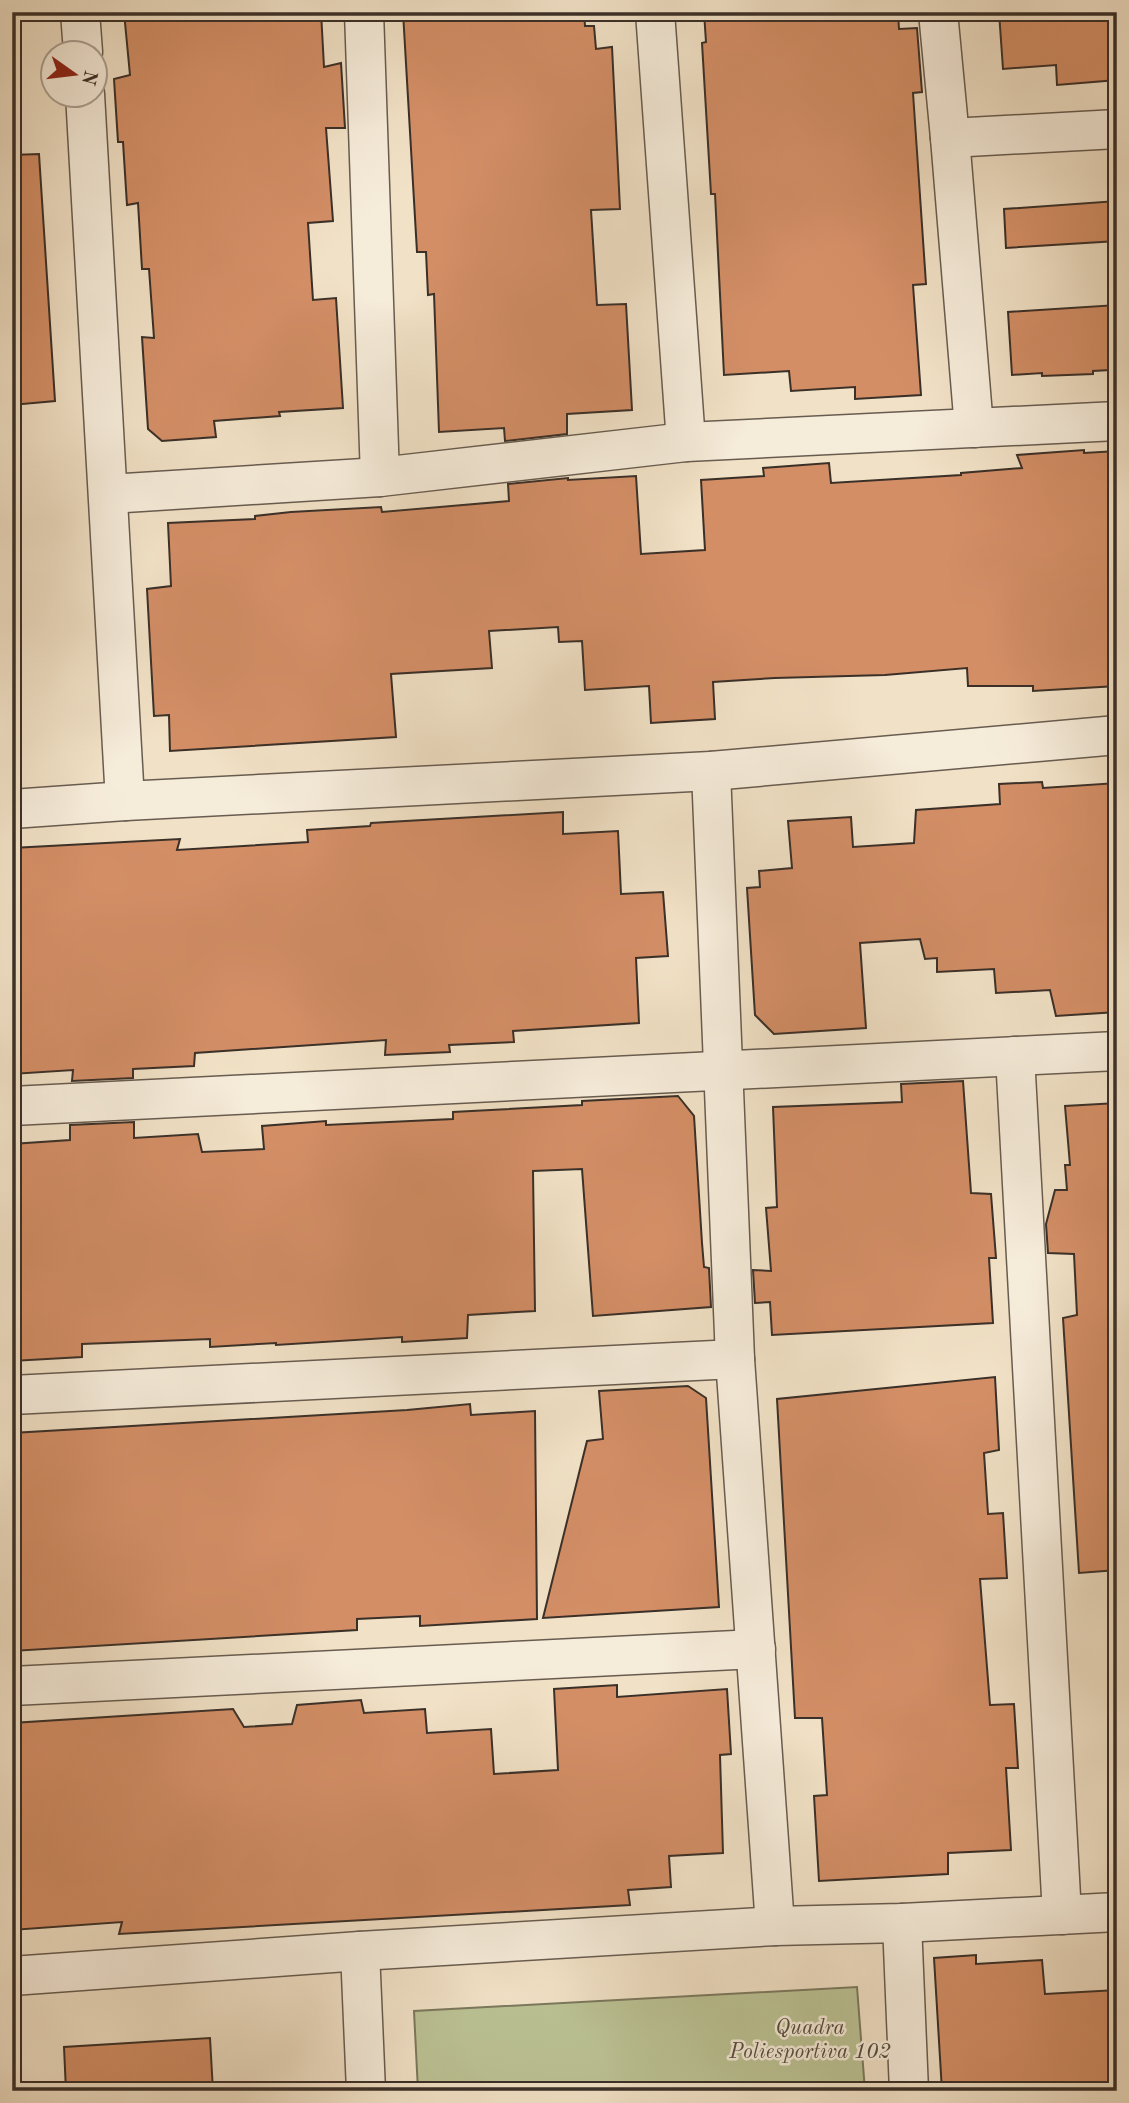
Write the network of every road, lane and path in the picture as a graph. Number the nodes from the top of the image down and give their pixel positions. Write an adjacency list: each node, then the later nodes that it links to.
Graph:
1 (80, 12): 5 (street)
2 (364, 12): 12 (street)
3 (655, 12): 11 (street)
4 (938, 12): 8 (street)
5 (82, 38)
6 (86, 108): 13 (street)
7 (1117, 128): 8 (street)
8 (950, 138): 10 (street)
9 (1117, 421): 10 (street)
10 (974, 428): 11 (street)
11 (686, 442): 12 (street)
12 (380, 477): 13 (street)
13 (109, 494): 16 (street)
14 (1117, 736): 15 (street)
15 (711, 771): 16 (street); 20 (street)
16 (125, 801): 17 (street)
17 (12, 809)
18 (1117, 1051): 19 (street)
19 (1015, 1056): 20 (street); 27 (street)
20 (724, 1071): 21 (street); 22 (street)
21 (12, 1106)
22 (735, 1359): 23 (street); 24 (street)
23 (12, 1395)
24 (756, 1649): 25 (street); 29 (street)
25 (12, 1686)
26 (1117, 1912): 27 (street)
27 (1062, 1915): 28 (street)
28 (902, 1923): 29 (street); 33 (street)
29 (775, 1926): 30 (street)
30 (360, 1951): 31 (street); 32 (street)
31 (12, 1976)
32 (366, 2091)
33 (909, 2091)

